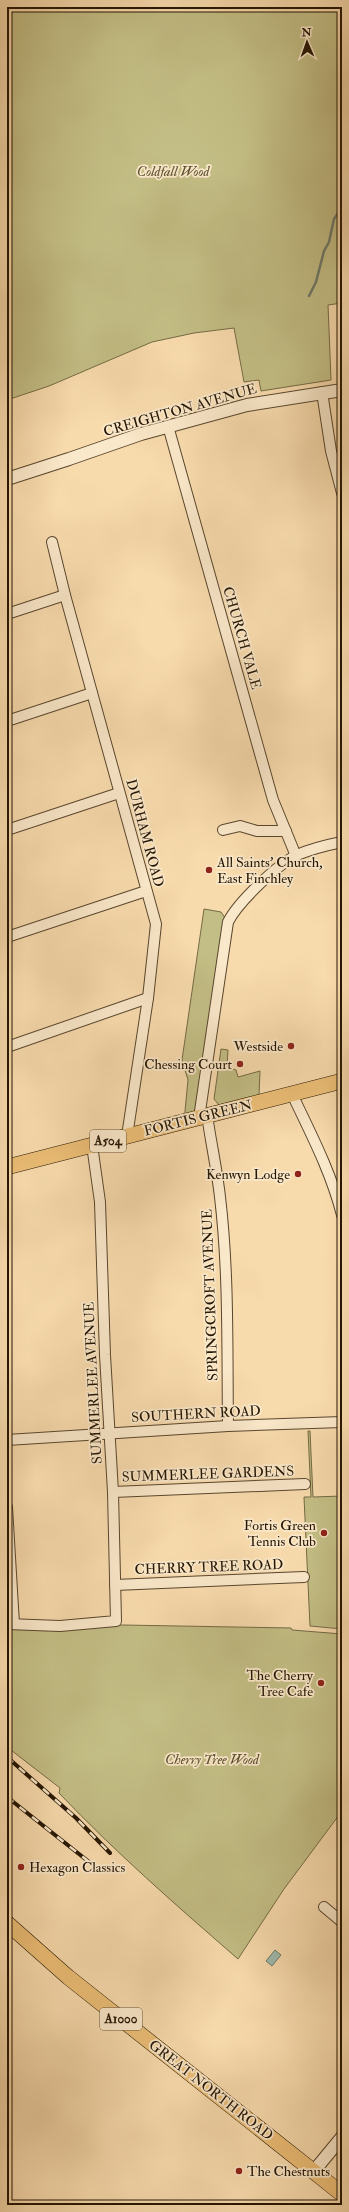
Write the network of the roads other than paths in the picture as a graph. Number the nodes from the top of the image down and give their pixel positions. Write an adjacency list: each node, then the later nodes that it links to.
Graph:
1 (342, 390): 2 (street, CREIGHTON AVENUE)
2 (322, 392): 3 (street, CREIGHTON AVENUE); 5 (street)
3 (168, 426): 4 (street, CREIGHTON AVENUE); 14 (street, CHURCH VALE)
4 (7, 479)
5 (342, 493)
6 (52, 542): 7 (street, DURHAM ROAD)
7 (64, 595): 8 (street); 9 (street, DURHAM ROAD)
8 (7, 614)
9 (92, 693): 10 (street); 11 (street, DURHAM ROAD)
10 (7, 721)
11 (120, 793): 12 (street); 17 (street, DURHAM ROAD)
12 (7, 830)
13 (223, 830): 14 (street)
14 (286, 832): 16 (street, CHURCH VALE)
15 (342, 842): 16 (street, SPRINGCROFT AVENUE)
16 (296, 856): 23 (street, SPRINGCROFT AVENUE)
17 (146, 891): 18 (street); 19 (street, DURHAM ROAD)
18 (7, 937)
19 (148, 998): 20 (street); 24 (street, DURHAM ROAD)
20 (7, 1047)
21 (342, 1081): 22 (main road, FORTIS GREEN / A504)
22 (292, 1094): 23 (main road, FORTIS GREEN / A504); 27 (street)
23 (203, 1116): 24 (main road, FORTIS GREEN / A504); 29 (street, SPRINGCROFT AVENUE)
24 (127, 1136): 25 (main road, FORTIS GREEN / A504)
25 (92, 1145): 26 (main road, FORTIS GREEN / A504); 30 (street, SUMMERLEE AVENUE)
26 (7, 1167)
27 (342, 1215)
28 (342, 1422): 29 (street, SOUTHERN ROAD)
29 (228, 1426): 30 (street, SOUTHERN ROAD)
30 (109, 1433): 31 (street, SOUTHERN ROAD); 33 (street, SUMMERLEE AVENUE)
31 (7, 1440)
32 (305, 1484): 33 (street, SUMMERLEE GARDENS)
33 (113, 1492): 36 (street, SUMMERLEE AVENUE)
34 (7, 1508): 37 (street)
35 (304, 1577): 36 (street, CHERRY TREE ROAD)
36 (115, 1585): 37 (street, SUMMERLEE AVENUE)
37 (11, 1624)
38 (324, 1907): 39 (street)
39 (342, 1922)
40 (7, 1923): 42 (main road, GREAT NORTH ROAD / A1000)
41 (342, 2137): 42 (street)
42 (314, 2171): 43 (main road, GREAT NORTH ROAD / A1000)
43 (342, 2194)

